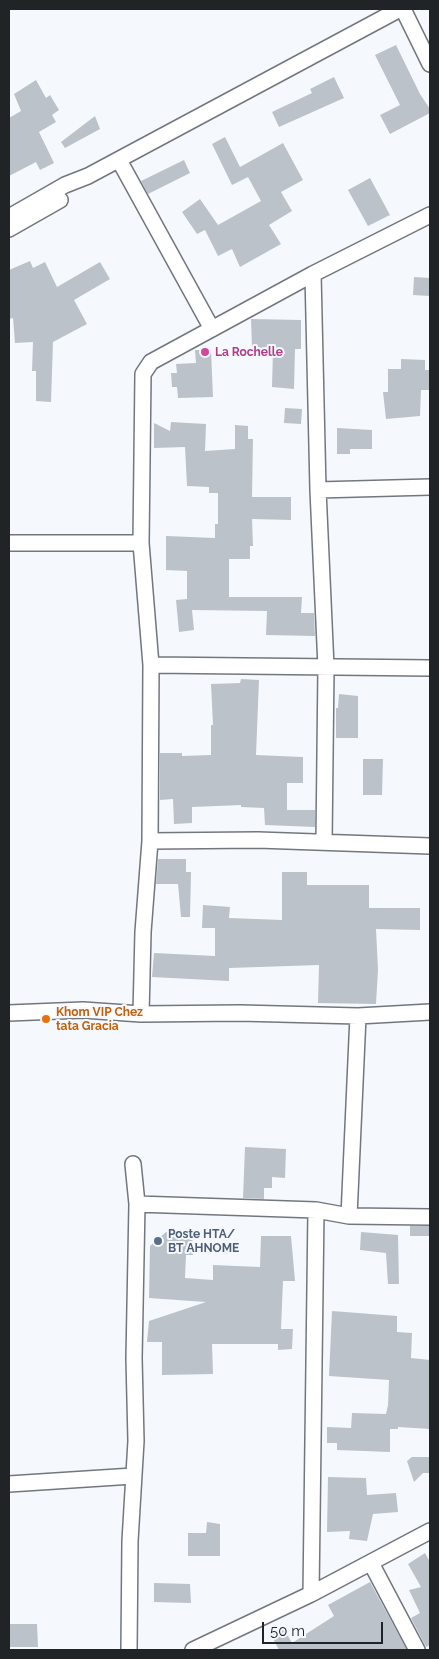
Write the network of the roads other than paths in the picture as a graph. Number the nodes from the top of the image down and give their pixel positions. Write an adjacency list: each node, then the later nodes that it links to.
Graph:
1 (402, 9): 2 (street); 3 (street)
2 (430, 64)
3 (119, 160): 4 (street); 9 (street)
4 (88, 176): 6 (street); 7 (street)
5 (430, 215): 8 (street)
6 (9, 216)
7 (9, 229)
8 (313, 274): 9 (street); 11 (street)
9 (212, 329): 13 (street)
10 (430, 487): 11 (street)
11 (318, 490): 15 (street)
12 (9, 543): 13 (street)
13 (141, 543): 14 (street)
14 (151, 665): 15 (street); 17 (street)
15 (326, 667): 16 (street); 18 (street)
16 (430, 668)
17 (150, 841): 18 (street); 22 (street)
18 (324, 842): 19 (street)
19 (430, 846)
20 (430, 1012): 23 (street)
21 (9, 1013): 22 (street)
22 (141, 1014): 23 (street)
23 (358, 1016): 27 (street)
24 (133, 1164): 25 (street)
25 (137, 1204): 26 (street); 29 (street)
26 (316, 1210): 27 (street); 33 (street)
27 (349, 1216): 28 (street)
28 (430, 1216)
29 (133, 1476): 30 (street); 34 (street)
30 (9, 1484)
31 (430, 1531): 32 (street)
32 (371, 1563): 33 (street); 36 (street)
33 (312, 1594): 35 (street)
34 (129, 1650)
35 (193, 1650)
36 (417, 1650)

